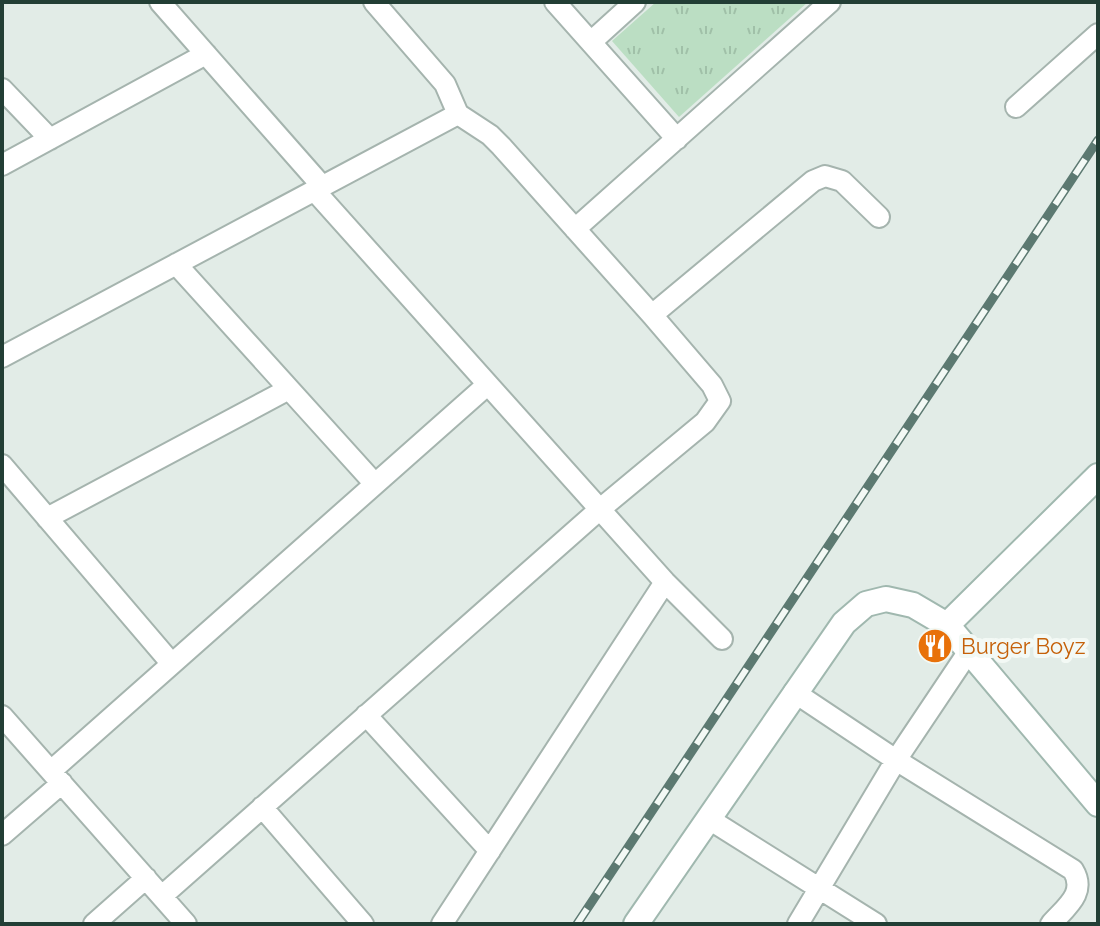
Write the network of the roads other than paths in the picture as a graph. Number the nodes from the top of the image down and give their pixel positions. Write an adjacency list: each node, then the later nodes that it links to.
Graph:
1 (160, 2): 8 (street)
2 (374, 2): 11 (street)
3 (555, 2): 7 (street)
4 (635, 2): 7 (street)
5 (830, 2): 13 (street)
6 (1098, 34): 10 (street)
7 (591, 42): 13 (street)
8 (206, 54): 12 (street); 15 (street)
9 (2, 89): 12 (street)
10 (1016, 107)
11 (458, 114): 15 (street); 17 (street)
12 (50, 139): 14 (street)
13 (677, 139): 17 (street)
14 (2, 165)
15 (318, 188): 18 (street); 21 (street)
16 (879, 217): 19 (street)
17 (575, 229): 19 (street)
18 (176, 264): 20 (street); 22 (street)
19 (652, 315): 26 (street)
20 (2, 357)
21 (487, 385): 25 (street); 26 (street)
22 (289, 389): 25 (street); 27 (street)
23 (2, 465): 27 (street)
24 (1098, 476): 29 (street)
25 (375, 484): 32 (street)
26 (599, 510): 28 (street); 34 (street)
27 (47, 518): 32 (street)
28 (665, 582): 30 (street); 42 (street)
29 (947, 625): 31 (street); 33 (street)
30 (722, 639)
31 (969, 651): 36 (street); 38 (street)
32 (172, 664): 37 (street)
33 (794, 692): 36 (street); 40 (street)
34 (366, 715): 39 (street); 42 (street)
35 (2, 716): 37 (street)
36 (896, 760): 44 (street); 53 (street)
37 (56, 777): 41 (street); 43 (street)
38 (1098, 804)
39 (262, 807): 45 (street); 48 (street)
40 (709, 819): 44 (street); 50 (street)
41 (2, 835)
42 (490, 851): 49 (street)
43 (146, 878): 45 (street); 46 (street)
44 (818, 886): 51 (street); 52 (street)
45 (162, 896): 47 (street)
46 (94, 924)
47 (186, 924)
48 (363, 924)
49 (442, 924)
50 (636, 924)
51 (798, 924)
52 (876, 924)
53 (1051, 924)

